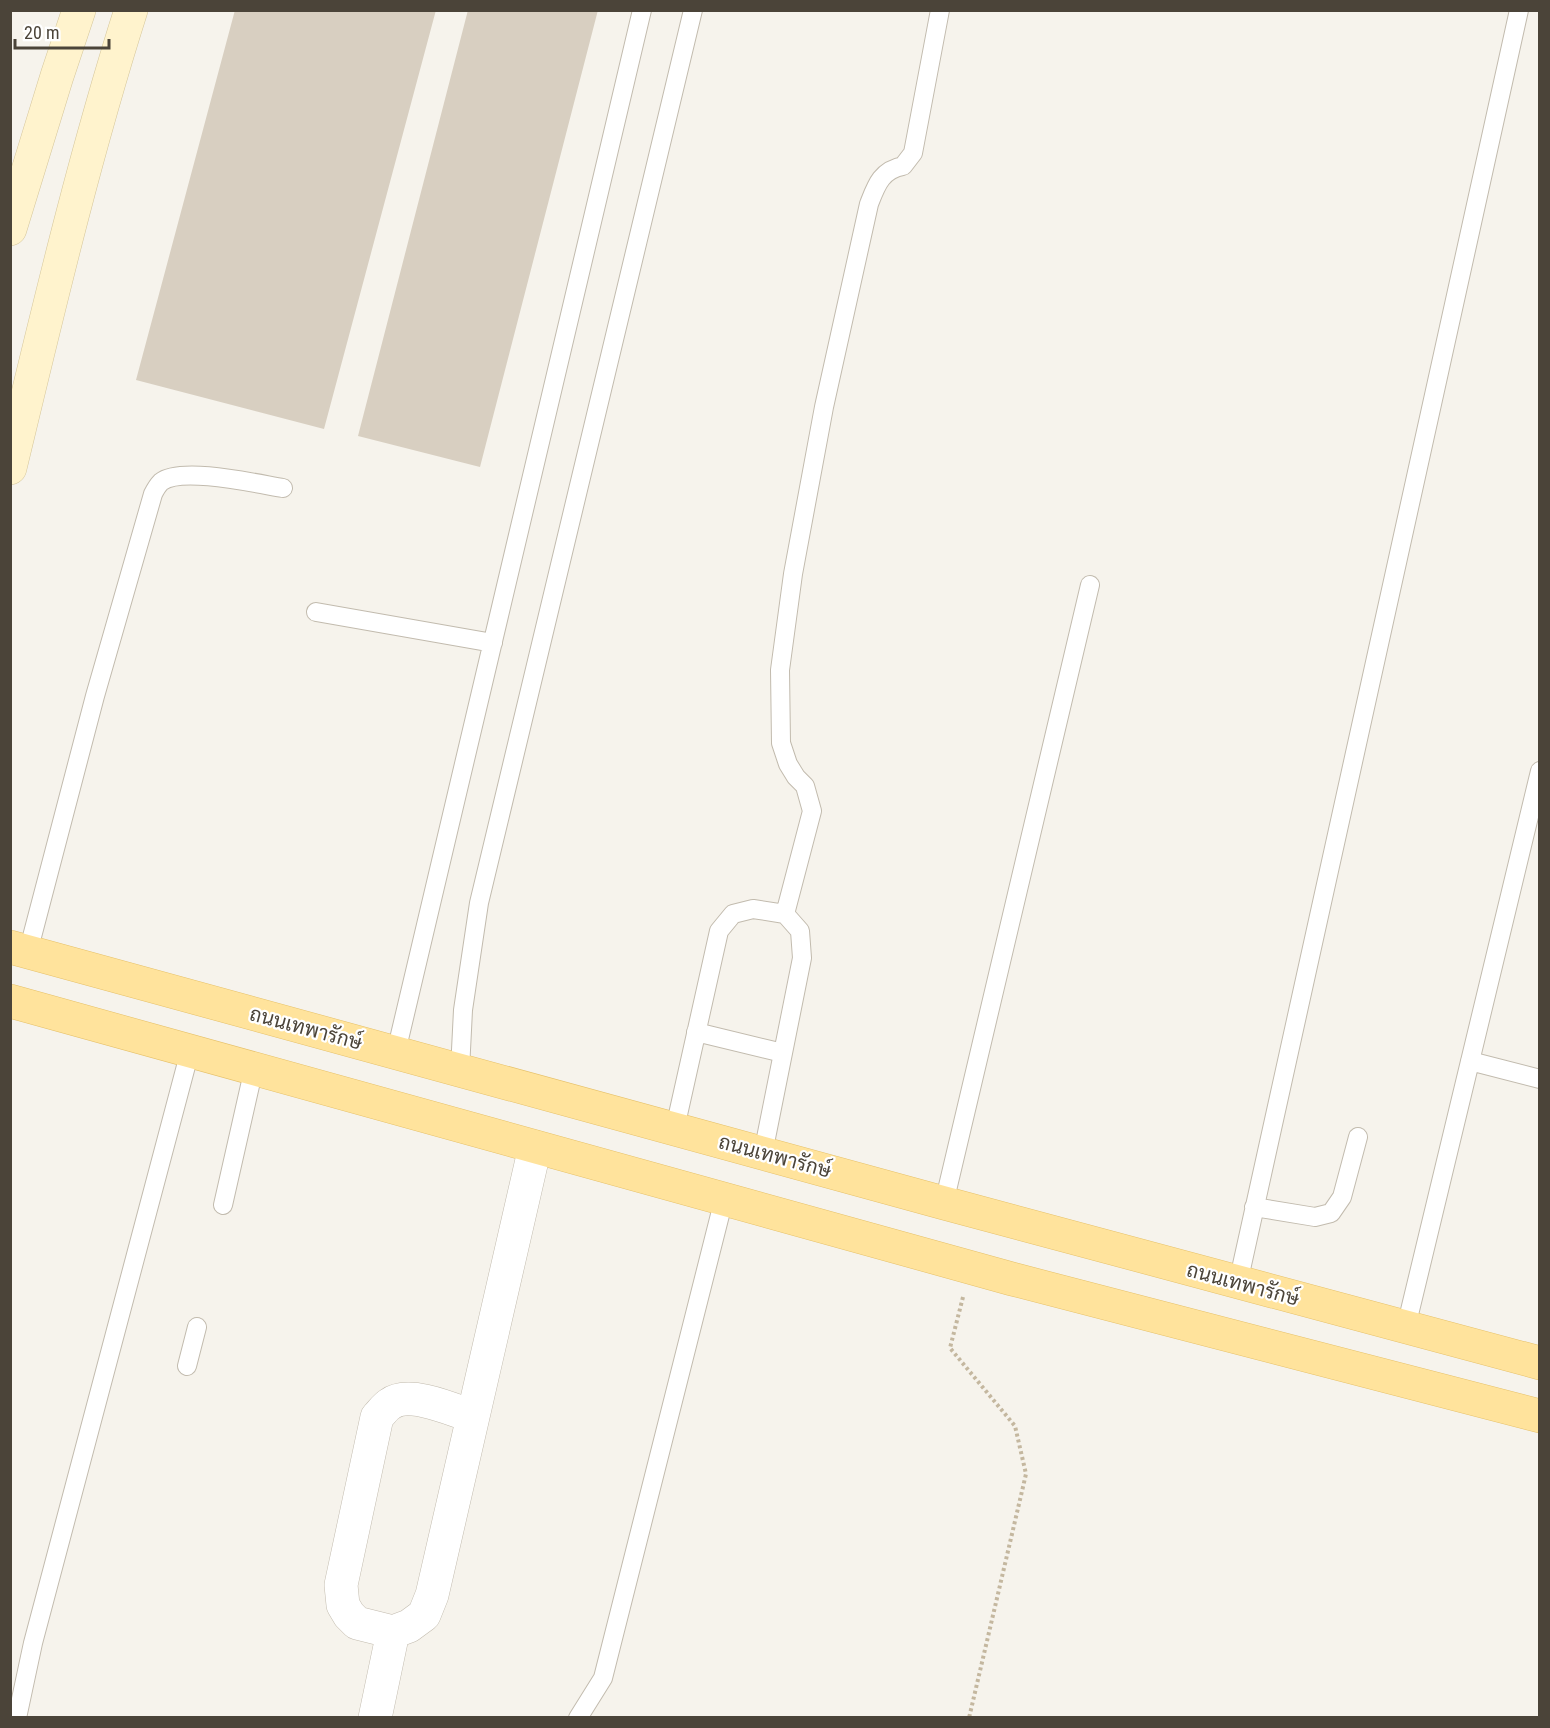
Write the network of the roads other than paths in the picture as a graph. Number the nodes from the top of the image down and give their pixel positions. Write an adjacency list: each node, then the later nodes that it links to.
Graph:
1 (79, 10): 7 (main road)
2 (131, 10): 8 (main road)
3 (642, 10): 12 (lane)
4 (693, 10): 23 (lane)
5 (940, 10): 14 (lane)
6 (1520, 10): 32 (lane)
7 (10, 229)
8 (10, 468)
9 (284, 488): 15 (lane)
10 (1090, 585): 30 (lane)
11 (316, 612): 12 (lane)
12 (493, 643): 19 (lane)
13 (1539, 771): 21 (lane)
14 (785, 914): 17 (lane); 20 (lane)
15 (16, 948): 19 (main road, ถนนเทพารักษ์)
16 (10, 1001): 18 (main road)
17 (696, 1032): 20 (lane); 25 (lane)
18 (190, 1051): 22 (main road); 41 (lane)
19 (396, 1052): 23 (main road, ถนนเทพารักษ์)
20 (783, 1053): 28 (lane)
21 (1470, 1061): 24 (lane); 35 (lane)
22 (254, 1068): 27 (main road); 31 (lane)
23 (460, 1070): 25 (main road, ถนนเทพารักษ์)
24 (1539, 1079)
25 (675, 1128): 28 (main road, ถนนเทพารักษ์)
26 (1358, 1137): 32 (lane)
27 (535, 1147): 29 (main road); 38 (street)
28 (763, 1153): 30 (main road, ถนนเทพารักษ์)
29 (724, 1199): 39 (main road); 43 (lane)
30 (944, 1203): 33 (main road, ถนนเทพารักษ์)
31 (223, 1205)
32 (1254, 1207): 33 (lane)
33 (1238, 1283): 35 (main road, ถนนเทพารักษ์)
34 (196, 1327): 37 (lane)
35 (1406, 1328): 36 (main road, ถนนเทพารักษ์)
36 (1539, 1363)
37 (187, 1366)
38 (471, 1416): 40 (street); 40 (street)
39 (1539, 1416)
40 (393, 1632): 42 (street)
41 (17, 1718)
42 (375, 1718)
43 (578, 1718)

